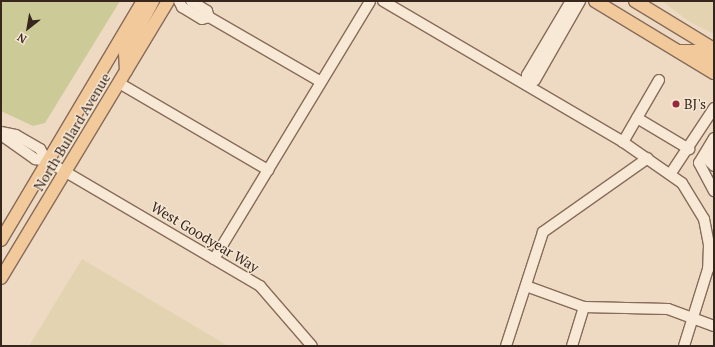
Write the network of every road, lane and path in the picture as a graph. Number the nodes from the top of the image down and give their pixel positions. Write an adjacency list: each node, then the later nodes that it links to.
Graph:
1 (144, 1): 30 (main road, North Bullard Avenue)
2 (153, 1): 16 (main road)
3 (168, 1): 16 (main road, North Bullard Avenue)
4 (180, 1): 12 (street)
5 (191, 1): 12 (street)
6 (370, 1): 20 (street)
7 (383, 1): 21 (street)
8 (572, 1): 21 (street)
9 (580, 1): 21 (street)
10 (595, 1): 14 (main road)
11 (635, 1): 13 (main road)
12 (209, 17): 20 (street)
13 (714, 49)
14 (678, 51): 15 (main road); 17 (main road)
15 (714, 61)
16 (126, 71): 19 (main road, North Bullard Avenue)
17 (714, 73)
18 (659, 80): 23 (street)
19 (119, 82): 32 (street); 33 (main road, North Bullard Avenue)
20 (321, 82): 32 (street)
21 (527, 85): 26 (street)
22 (714, 108): 28 (street)
23 (637, 118): 26 (street); 28 (street)
24 (1, 133): 30 (street, West Goodyear Way)
25 (714, 138): 35 (street)
26 (623, 142): 29 (street)
27 (714, 144): 31 (street)
28 (689, 149): 34 (street)
29 (648, 158): 34 (street); 39 (street)
30 (47, 161): 33 (street, West Goodyear Way); 36 (main road, North Bullard Avenue)
31 (714, 166)
32 (268, 170): 37 (street)
33 (66, 172): 37 (street, West Goodyear Way); 38 (main road, North Bullard Avenue)
34 (671, 173): 41 (street)
35 (714, 191)
36 (1, 240)
37 (214, 259): 43 (street, West Goodyear Way)
38 (1, 278)
39 (526, 286): 40 (street); 44 (street)
40 (584, 307): 41 (street); 45 (street)
41 (694, 316): 42 (street); 46 (street)
42 (714, 326)
43 (312, 346)
44 (506, 346)
45 (572, 346)
46 (684, 346)

